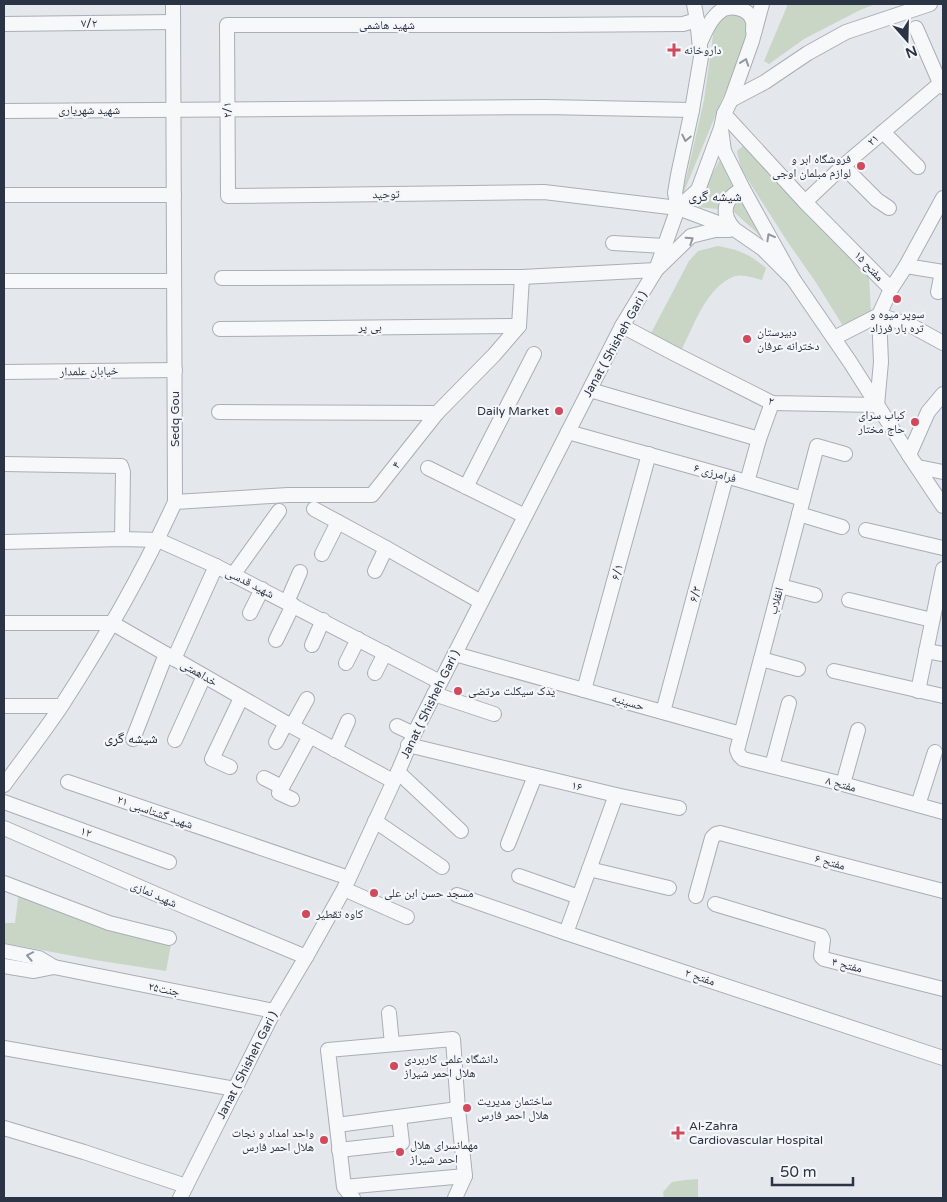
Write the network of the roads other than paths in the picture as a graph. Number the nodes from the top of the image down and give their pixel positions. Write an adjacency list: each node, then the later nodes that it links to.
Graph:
1 (173, 4): 6 (street, Sedq Gou)
2 (694, 4): 5 (street)
3 (762, 4): 10 (street)
4 (930, 4): 13 (street)
5 (697, 20): 8 (street, شهید هاشمی); 11 (street)
6 (173, 22): 7 (street, ۷/۲); 14 (street, Sedq Gou)
7 (4, 24)
8 (227, 25): 15 (street, ۲/۱)
9 (916, 28): 12 (street)
10 (752, 41): 11 (street); 13 (street, one-way to 10)
11 (700, 43): 16 (street)
12 (942, 84): 20 (street, ۲۱)
13 (731, 100): 18 (street)
14 (174, 109): 15 (street, شهید شهریاری); 17 (street, شهید شهریاری); 24 (street, Sedq Gou)
15 (228, 109): 16 (street, شهید شهریاری); 26 (street, ۲/۱)
16 (692, 110): 29 (street, one-way to 29)
17 (4, 111)
18 (724, 114): 19 (street); 28 (street)
19 (721, 128): 23 (street); 29 (street)
20 (883, 132): 21 (street, ۲۱); 22 (street)
21 (843, 166): 28 (street, ۲۱); 30 (street)
22 (918, 167)
23 (743, 189): 31 (street); 39 (street, one-way to 23)
24 (174, 195): 25 (street); 41 (street, Sedq Gou)
25 (4, 196)
26 (228, 196): 29 (street, توحید)
27 (943, 199): 34 (street)
28 (805, 202): 42 (street, مفتح ۱۵)
29 (678, 208): 31 (street, توحید); 33 (street, Janat ( Shisheh Gari ))
30 (889, 208)
31 (734, 229): 35 (street, one-way to 31); 39 (street, توحید)
32 (613, 243): 33 (street)
33 (664, 246): 35 (street, Janat ( Shisheh Gari ))
34 (906, 266): 36 (street); 42 (street)
35 (656, 270): 37 (street); 46 (street, Janat ( Shisheh Gari ))
36 (943, 272): 43 (street)
37 (522, 277): 38 (street); 45 (street)
38 (222, 278)
39 (793, 279): 48 (street)
40 (4, 281): 41 (street)
41 (174, 281): 51 (street, Sedq Gou)
42 (891, 289): 44 (street, مفتح ۱۵)
43 (938, 292)
44 (879, 315): 48 (street); 49 (street); 56 (street, مفتح ۱۵)
45 (519, 326): 47 (street, بی پر); 58 (street, ۴)
46 (622, 326): 53 (street, Janat ( Shisheh Gari )); 55 (street, ۲)
47 (220, 328)
48 (834, 338): 56 (street)
49 (943, 343)
50 (534, 354): 70 (street)
51 (175, 370): 52 (street, خیابان علمدار); 72 (street, Sedq Gou)
52 (4, 372)
53 (590, 390): 59 (street, Janat ( Shisheh Gari )); 60 (street)
54 (943, 394): 63 (street)
55 (772, 403): 56 (street, ۲); 60 (street)
56 (877, 405): 63 (street)
57 (219, 412): 58 (street)
58 (437, 413): 72 (street, ۴)
59 (568, 432): 61 (street, فرامرزی ۶); 77 (street, Janat ( Shisheh Gari ))
60 (759, 439): 69 (street)
61 (649, 454): 68 (street, فرامرزی ۶); 118 (street, ۶/۱)
62 (845, 454): 71 (street, انقلاب)
63 (909, 455): 65 (street)
64 (4, 464): 81 (street)
65 (918, 467): 67 (street); 73 (street)
66 (428, 468): 70 (street)
67 (943, 472)
68 (726, 477): 69 (street, فرامرزی ۶); 126 (street, ۶/۳)
69 (747, 482): 71 (street, فرامرزی ۶)
70 (466, 487): 77 (street)
71 (803, 499): 76 (street, انقلاب)
72 (175, 502): 82 (street, Sedq Gou)
73 (943, 506)
74 (314, 509): 78 (street)
75 (279, 511): 91 (street)
76 (799, 514): 79 (street); 92 (street, انقلاب)
77 (525, 516): 96 (street, Janat ( Shisheh Gari ))
78 (338, 522): 84 (street); 86 (street)
79 (842, 526)
80 (866, 530): 85 (street)
81 (122, 540): 82 (street); 83 (street)
82 (158, 540): 87 (street, شهید قدسی); 102 (street, Sedq Gou)
83 (5, 542)
84 (386, 548): 89 (street); 96 (street)
85 (943, 548)
86 (322, 554)
87 (216, 566): 91 (street, شهید قدسی); 110 (street)
88 (943, 569): 100 (street)
89 (375, 570)
90 (300, 572): 97 (street)
91 (233, 574): 93 (street, شهید قدسی)
92 (780, 586): 94 (street); 111 (street, انقلاب)
93 (262, 589): 97 (street, شهید قدسی); 98 (street)
94 (815, 595)
95 (849, 600): 100 (street)
96 (481, 602): 108 (street, Janat ( Shisheh Gari ))
97 (290, 603): 99 (street, شهید قدسی); 104 (street)
98 (250, 613)
99 (322, 620): 103 (street, شهید قدسی); 105 (street)
100 (932, 620): 106 (street)
101 (4, 623): 102 (street)
102 (112, 623): 110 (street, خداهمتی); 125 (street, Sedq Gou)
103 (358, 639): 107 (street, شهید قدسی); 112 (street)
104 (276, 640)
105 (312, 645)
106 (926, 651): 109 (street); 119 (street)
107 (385, 653): 115 (street); 117 (street, شهید قدسی)
108 (454, 654): 117 (street, Janat ( Shisheh Gari )); 118 (street, حسینیه)
109 (943, 654)
110 (170, 657): 116 (street, خداهمتی); 134 (street)
111 (761, 659): 113 (street); 132 (street, انقلاب)
112 (346, 664)
113 (798, 670)
114 (834, 671): 119 (street)
115 (375, 672)
116 (204, 676): 121 (street, خداهمتی); 135 (street)
117 (437, 688): 127 (street, شهید قدسی); 136 (street, Janat ( Shisheh Gari ))
118 (584, 690): 126 (street, حسینیه)
119 (918, 691): 120 (street)
120 (943, 696)
121 (241, 698): 129 (street, خداهمتی); 142 (street)
122 (307, 699): 129 (street)
123 (789, 703): 141 (street)
124 (4, 706): 125 (street)
125 (61, 706): 148 (street, Sedq Gou)
126 (663, 712): 132 (street, حسینیه)
127 (494, 714)
128 (348, 721): 138 (street)
129 (289, 725): 133 (street, خداهمتی); 137 (street)
130 (397, 726): 136 (street, ۱۶)
131 (858, 730): 147 (street)
132 (741, 734): 140 (street, انقلاب)
133 (310, 736): 138 (street, خداهمتی); 149 (street)
134 (133, 739)
135 (175, 740)
136 (411, 740): 143 (street, ۱۶); 144 (street, Janat ( Shisheh Gari ))
137 (276, 742)
138 (335, 750): 144 (street, خداهمتی)
139 (935, 752): 153 (street)
140 (739, 755): 141 (street, مفتح ۸)
141 (772, 766): 147 (street, مفتح ۸)
142 (230, 767)
143 (535, 776): 150 (street, ۱۶); 159 (street)
144 (396, 777): 156 (street, Janat ( Shisheh Gari )); 158 (street, خداهمتی)
145 (264, 778): 149 (street)
146 (68, 782): 165 (street, شهید گشتاسبی ۲۱)
147 (843, 784): 153 (street, مفتح ۸)
148 (4, 785)
149 (282, 787): 151 (street)
150 (616, 795): 154 (street, ۱۶); 162 (street)
151 (292, 799)
152 (4, 802): 160 (street, ۱۲)
153 (918, 805): 155 (street, مفتح ۸)
154 (679, 808)
155 (943, 812)
156 (374, 822): 161 (street); 165 (street, Janat ( Shisheh Gari ))
157 (4, 828): 176 (street, شهید نمازی)
158 (461, 831)
159 (508, 844)
160 (169, 862)
161 (442, 867)
162 (589, 869): 166 (street); 170 (street)
163 (519, 876): 170 (street)
164 (4, 883): 174 (street)
165 (346, 883): 172 (street, شهید گشتاسبی ۲۱); 176 (street, Janat ( Shisheh Gari ))
166 (669, 888)
167 (943, 891): 169 (street, مفتح ۶)
168 (457, 895): 173 (street, مفتح ۲)
169 (696, 896)
170 (579, 897): 173 (street)
171 (715, 904): 179 (street, مفتح ۴)
172 (407, 917)
173 (566, 932): 184 (street, مفتح ۲)
174 (169, 938)
175 (4, 951): 178 (street, one-way to 175)
176 (306, 957): 180 (street, Janat ( Shisheh Gari ))
177 (4, 966): 178 (street)
178 (54, 967): 180 (street, جنت۲۵)
179 (943, 989)
180 (274, 1011): 185 (street, Janat ( Shisheh Gari ))
181 (389, 1013): 182 (street)
182 (392, 1044): 186 (street); 188 (street)
183 (4, 1048): 185 (street)
184 (943, 1058)
185 (235, 1089): 193 (street, Janat ( Shisheh Gari ))
186 (458, 1110): 187 (street); 191 (street)
187 (398, 1117): 188 (street); 190 (street)
188 (336, 1125): 190 (street)
189 (4, 1128): 193 (street)
190 (339, 1150): 192 (street)
191 (465, 1176): 192 (street); 195 (street)
192 (344, 1187): 194 (street)
193 (183, 1192)
194 (353, 1198)
195 (456, 1198)

